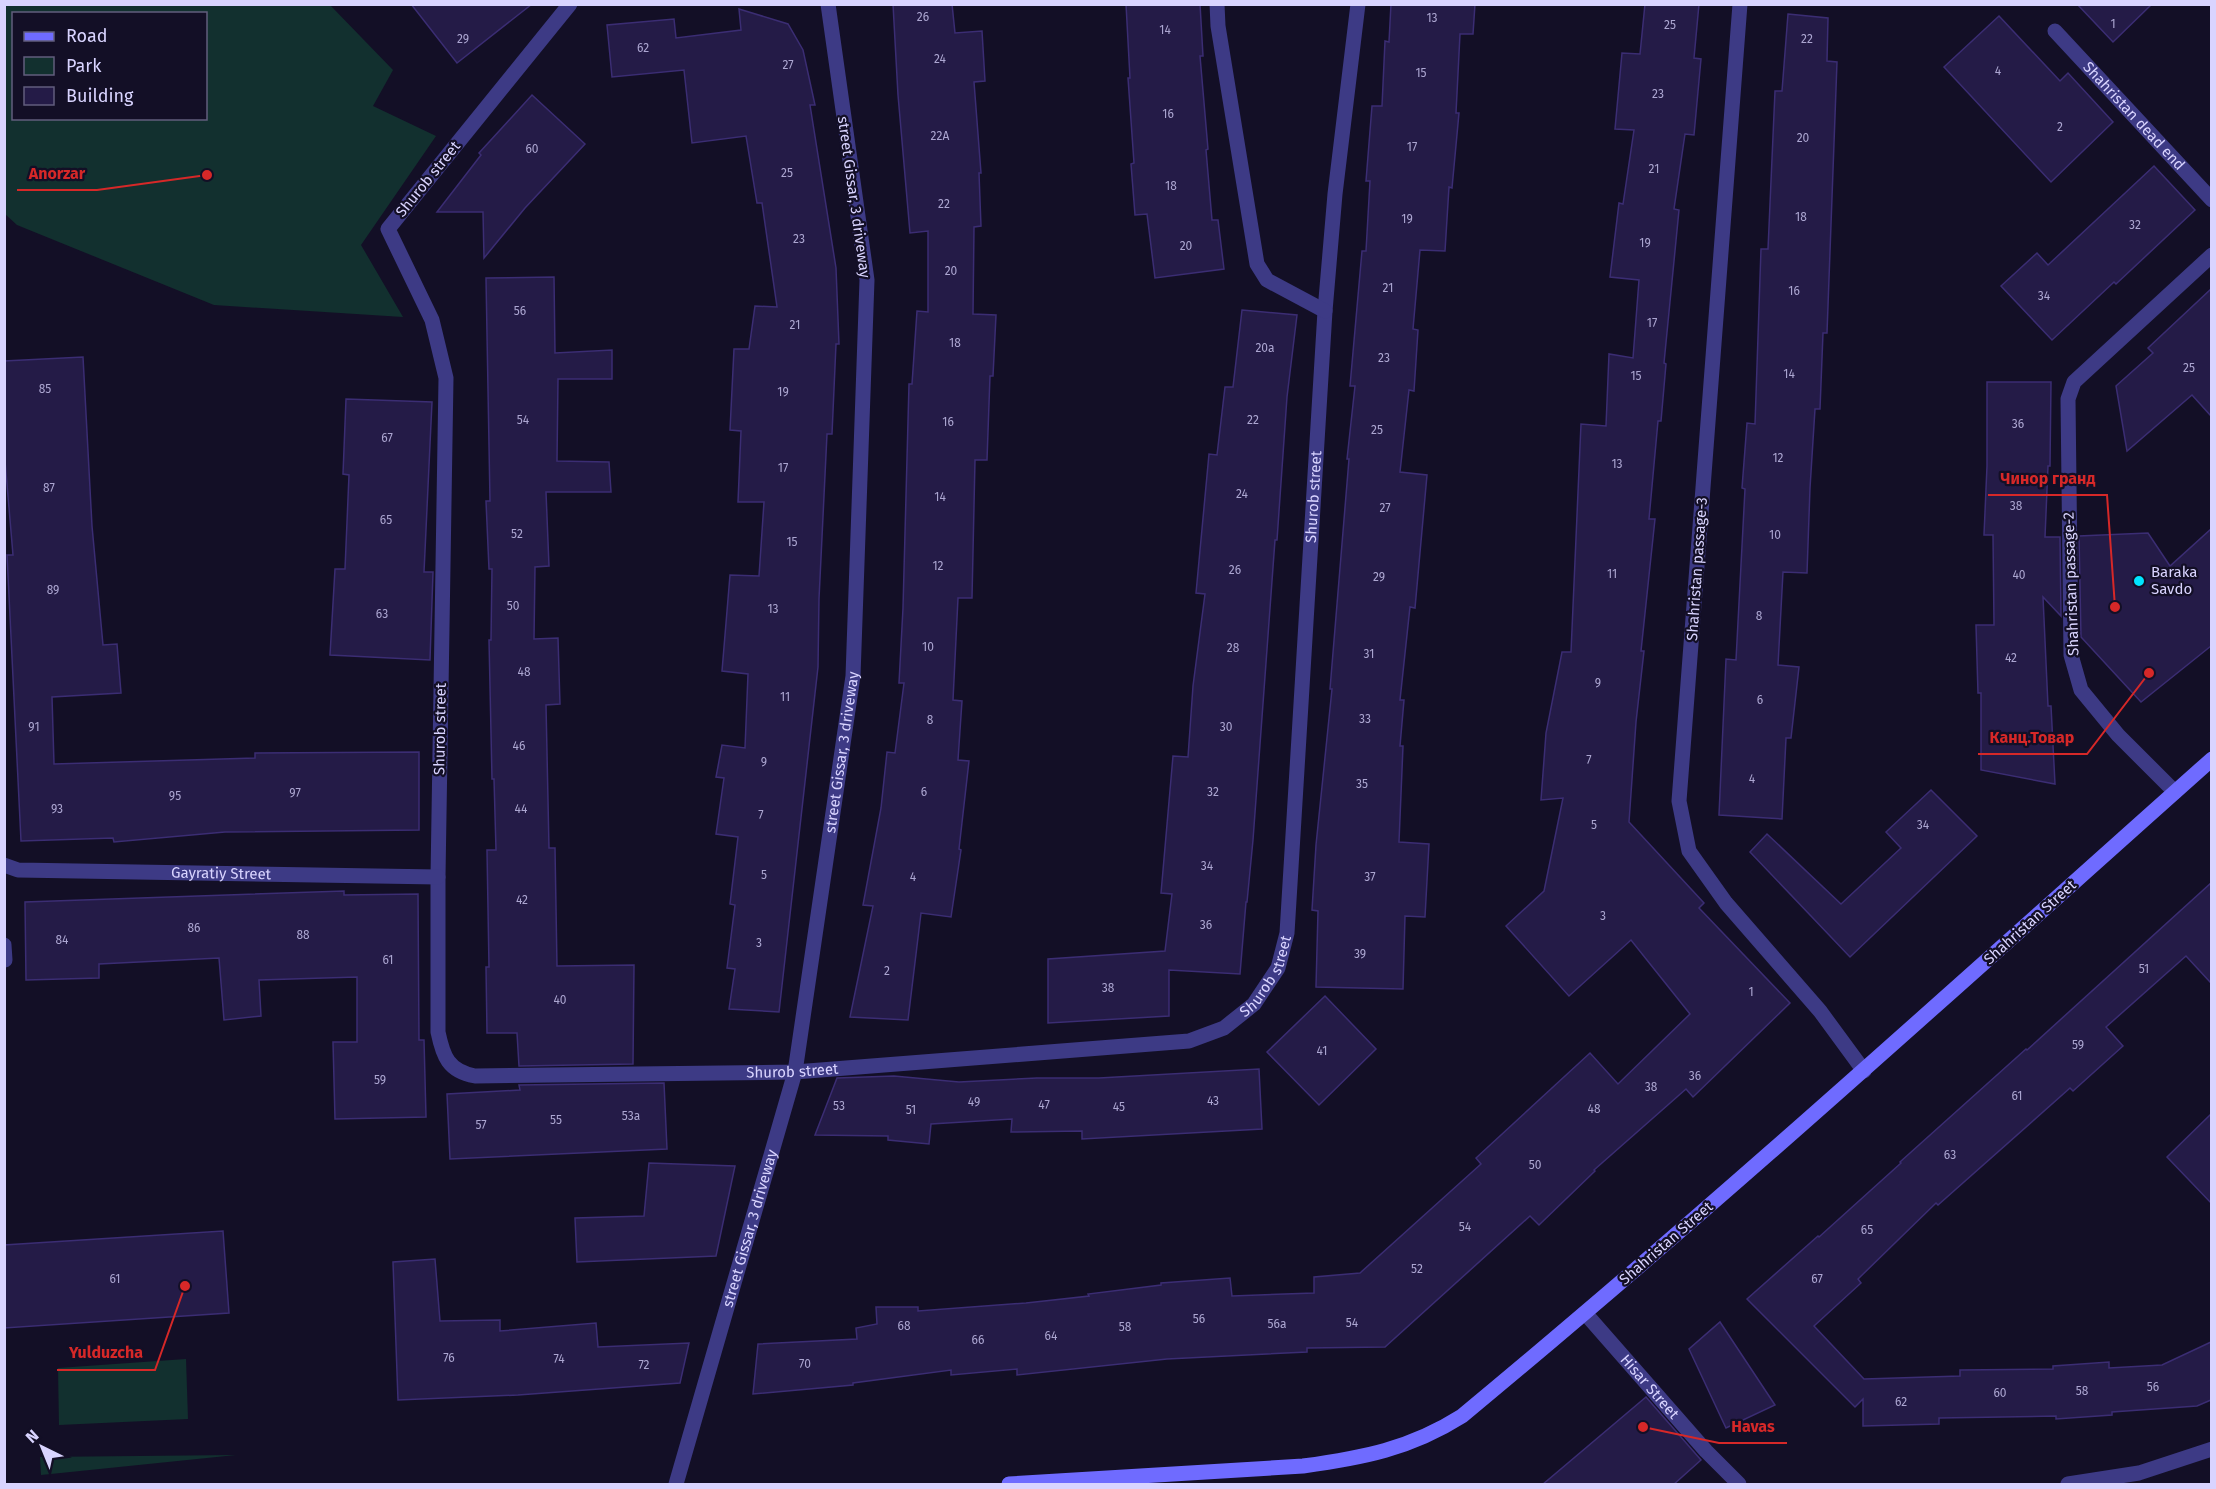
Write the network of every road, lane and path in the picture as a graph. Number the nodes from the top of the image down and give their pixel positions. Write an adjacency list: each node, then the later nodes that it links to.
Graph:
1 (570, 4): 13 (street, Shurob street)
2 (1217, 4): 9 (street)
3 (1358, 4): 9 (street, Shurob street)
4 (1740, 4): 14 (street, Shahristan passage-3)
5 (826, 5): 15 (street, street Gissar, 3 driveway)
6 (2055, 31): 7 (street, Shahristan dead end)
7 (2211, 200)
8 (2211, 255): 11 (street, Shahristan passage-2)
9 (1325, 311): 15 (street, Shurob street)
10 (2211, 759): 11 (main road, Shahristan Street)
11 (2175, 792): 14 (main road, Shahristan Street)
12 (4, 865): 13 (street, Gayratiy Street)
13 (438, 878): 15 (street, Shurob street)
14 (1864, 1071): 16 (main road, Shahristan Street)
15 (795, 1072): 18 (street, street Gissar, 3 driveway)
16 (1585, 1313): 19 (main road, Shahristan Street); 20 (street, Hisar Street)
17 (2211, 1449): 21 (street)
18 (676, 1485)
19 (1010, 1485)
20 (1739, 1485)
21 (2068, 1485)

